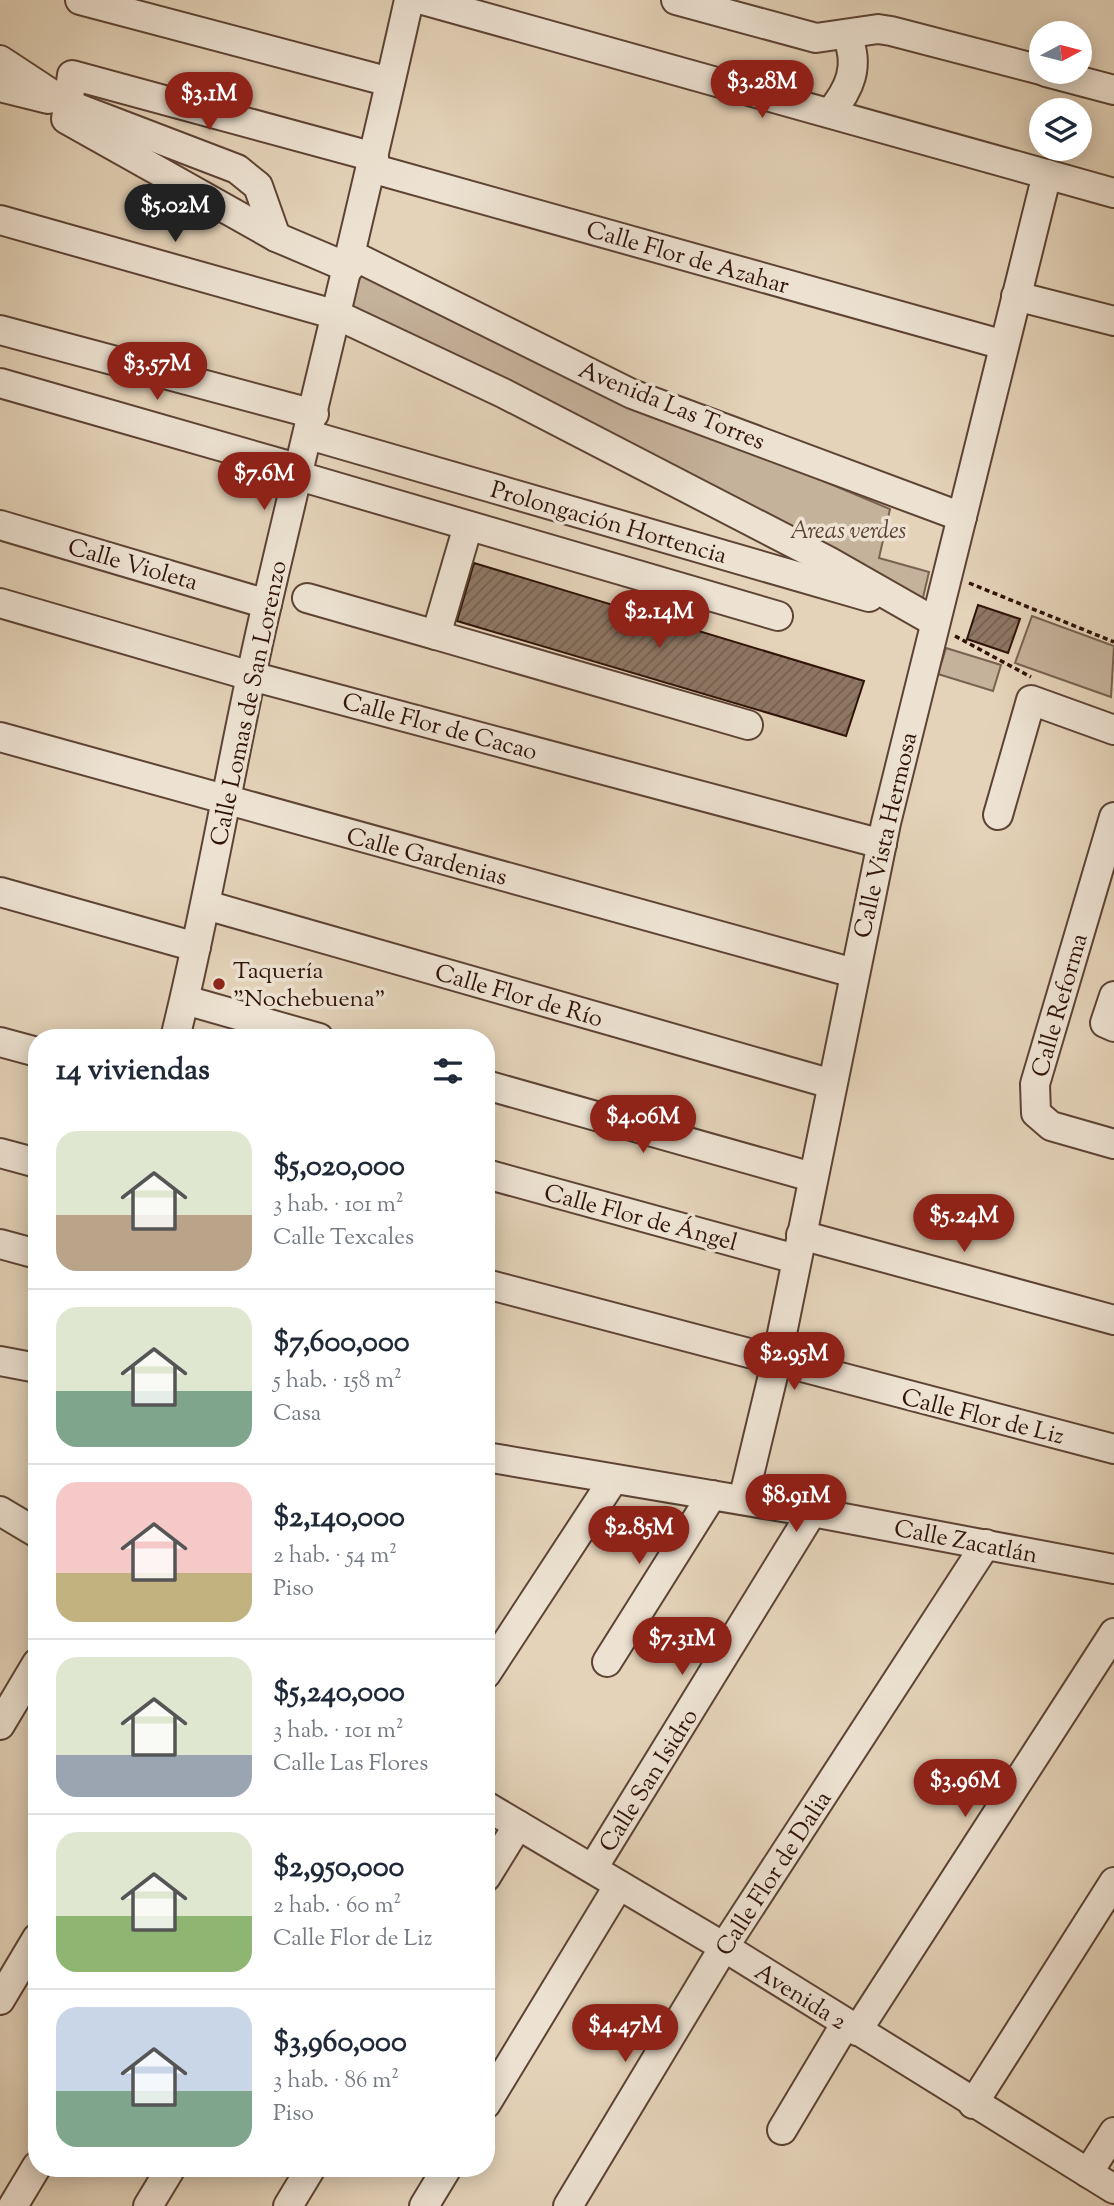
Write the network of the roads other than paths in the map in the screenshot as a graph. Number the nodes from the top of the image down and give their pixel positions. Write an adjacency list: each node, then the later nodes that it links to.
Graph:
1 (80, 0): 9 (street)
2 (409, 0): 9 (street, Calle Lomas de San Lorenzo)
3 (423, 0): 5 (street)
4 (676, 0): 6 (street)
5 (463, 6): 13 (street)
6 (847, 36): 7 (street); 13 (street)
7 (1029, 67)
8 (1, 68): 12 (street, Avenida Las Torres)
9 (390, 82): 14 (street, Calle Lomas de San Lorenzo)
10 (1091, 84): 11 (street)
11 (1114, 90)
12 (67, 104): 14 (street, Calle Flor de Azahar); 18 (street, Avenida Las Torres); 18 (street, Avenida Las Torres)
13 (831, 113): 15 (street)
14 (372, 162): 19 (street, Calle Lomas de San Lorenzo); 24 (street, Calle Flor de Azahar)
15 (1046, 174): 16 (street); 20 (street, Calle Vista Hermosa)
16 (1114, 193)
17 (0, 220): 21 (street)
18 (276, 237): 19 (street, Avenida Las Torres)
19 (350, 261): 21 (street, Calle Lomas de San Lorenzo); 28 (street, Avenida Las Torres)
20 (1016, 296): 22 (street); 24 (street, Calle Vista Hermosa)
21 (337, 315): 26 (street, Calle Lomas de San Lorenzo); 34 (street)
22 (1114, 321)
23 (0, 330): 26 (street, Prolongación Hortencia)
24 (1004, 345): 28 (street, Calle Vista Hermosa)
25 (0, 383): 27 (street)
26 (311, 425): 27 (street, Calle Lomas de San Lorenzo); 34 (street, Prolongación Hortencia)
27 (299, 473): 30 (street); 33 (street, Calle Lomas de San Lorenzo)
28 (962, 517): 36 (street, Calle Vista Hermosa)
29 (0, 525): 33 (street, Calle Violeta)
30 (468, 526): 35 (street); 37 (street)
31 (307, 598): 37 (street)
32 (0, 603): 38 (street, Calle Flor de Cacao)
33 (267, 604): 38 (street, Calle Lomas de San Lorenzo)
34 (909, 608): 36 (street)
35 (778, 616)
36 (934, 623): 45 (street, Calle Vista Hermosa)
37 (436, 635): 39 (street)
38 (251, 676): 42 (street, Calle Lomas de San Lorenzo); 45 (street, Calle Flor de Cacao)
39 (748, 725)
40 (1114, 730): 43 (street)
41 (0, 737): 42 (street, Calle Gardenias)
42 (226, 801): 47 (street, Calle Lomas de San Lorenzo); 49 (street, Calle Gardenias)
43 (998, 815)
44 (1114, 817): 59 (street, Calle Reforma)
45 (882, 844): 49 (street, Calle Vista Hermosa)
46 (0, 892): 48 (street)
47 (206, 905): 48 (street, Calle Lomas de San Lorenzo); 57 (street, Calle Flor de Río)
48 (196, 947): 51 (street, Calle Lomas de San Lorenzo)
49 (854, 973): 57 (street, Calle Vista Hermosa)
50 (1114, 996): 52 (street)
51 (185, 1000): 53 (street, Calle Lomas de San Lorenzo); 54 (street)
52 (1114, 1027)
53 (177, 1029)
54 (287, 1029)
55 (0, 1042): 56 (street)
56 (28, 1050)
57 (832, 1084): 63 (street, Calle Vista Hermosa)
58 (495, 1088): 63 (street)
59 (1114, 1143)
60 (0, 1153): 61 (street)
61 (28, 1161)
62 (495, 1176): 65 (street, Calle Flor de Ángel)
63 (812, 1177): 65 (street, Calle Vista Hermosa)
64 (0, 1244): 66 (street)
65 (798, 1247): 68 (street, Calle Flor de Ángel); 70 (street, Calle Vista Hermosa)
66 (28, 1252)
67 (495, 1286): 70 (street, Calle Flor de Liz)
68 (1114, 1320)
69 (0, 1361): 71 (street)
70 (776, 1363): 72 (street, Calle Flor de Liz); 76 (street, Calle Vista Hermosa)
71 (28, 1366)
72 (1114, 1449)
73 (495, 1463): 74 (street, Calle Zacatlán)
74 (612, 1480): 75 (street, Calle Zacatlán); 83 (street)
75 (712, 1495): 76 (street, Calle Zacatlán); 84 (street)
76 (743, 1500): 78 (street, Calle Zacatlán)
77 (0, 1511): 79 (street)
78 (812, 1512): 80 (street, Calle Zacatlán); 90 (street, Calle San Isidro)
79 (28, 1528)
80 (986, 1544): 81 (street, Calle Zacatlán); 93 (street, Calle Flor de Dalia)
81 (1114, 1569)
82 (1114, 1633): 96 (street)
83 (495, 1660)
84 (607, 1662)
85 (28, 1678): 86 (street)
86 (0, 1725)
87 (495, 1811): 88 (street, Avenida 2)
88 (518, 1825): 89 (street); 90 (street, Avenida 2)
89 (495, 1862)
90 (593, 1868): 92 (street, Avenida 2)
91 (1114, 1882): 98 (street)
92 (620, 1885): 93 (street, Avenida 2); 97 (street, Calle San Isidro)
93 (724, 1947): 96 (street, Avenida 2); 111 (street, Calle Flor de Dalia)
94 (28, 1953): 95 (street)
95 (0, 2000)
96 (852, 2027): 98 (street, Avenida 2); 99 (street)
97 (495, 2089)
98 (973, 2104): 101 (street, Avenida 2)
99 (782, 2130)
100 (1114, 2132): 101 (street)
101 (1088, 2173): 106 (street, Avenida 2)
102 (30, 2177): 107 (street)
103 (166, 2177): 108 (street)
104 (306, 2177): 109 (street)
105 (442, 2177): 110 (street)
106 (1114, 2189)
107 (13, 2206)
108 (148, 2206)
109 (288, 2206)
110 (424, 2206)
111 (568, 2206)

